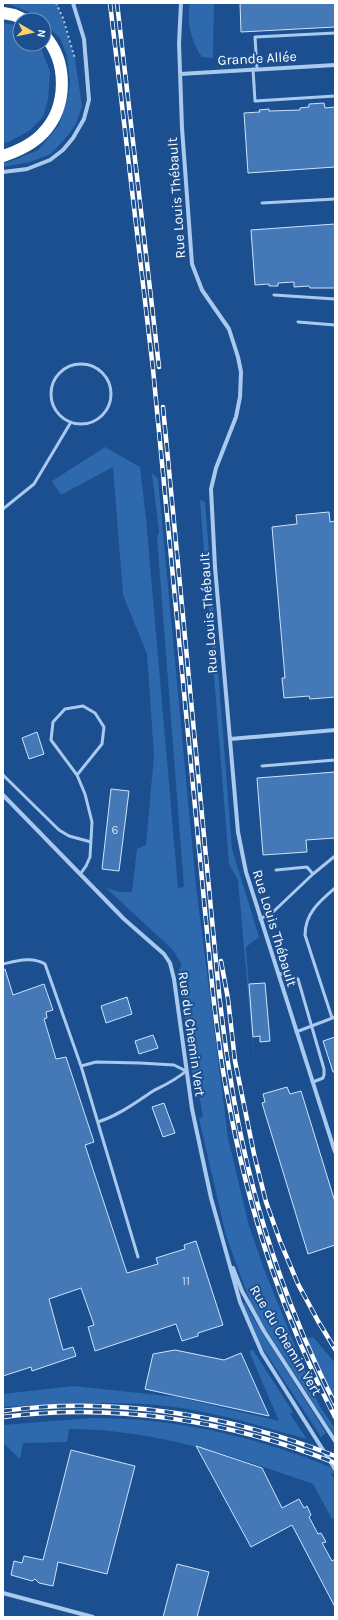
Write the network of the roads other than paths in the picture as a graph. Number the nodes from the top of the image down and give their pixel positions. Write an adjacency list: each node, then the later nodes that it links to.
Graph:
1 (73, 3): 10 (street)
2 (181, 3): 7 (street, Rue Louis Thébault)
3 (335, 33): 6 (lane)
4 (52, 46): 9 (highway)
5 (335, 65): 6 (street, Grande Allée)
6 (255, 69): 7 (street, Grande Allée); 8 (lane)
7 (180, 74): 20 (street, Rue Louis Thébault)
8 (335, 96)
9 (3, 156)
10 (3, 172)
11 (335, 199): 12 (lane)
12 (262, 204)
13 (274, 295): 14 (lane)
14 (335, 299)
15 (298, 322): 16 (lane)
16 (335, 325)
17 (71, 422): 17 (lane); 18 (lane)
18 (3, 509)
19 (335, 730): 20 (street)
20 (230, 739): 32 (street, Rue Louis Thébault)
21 (335, 760): 22 (lane)
22 (262, 766)
23 (3, 775): 26 (lane)
24 (77, 775): 24 (lane); 26 (lane)
25 (3, 795): 29 (street, Rue du Chemin Vert)
26 (91, 842): 29 (lane)
27 (335, 856): 30 (lane)
28 (276, 870): 30 (lane)
29 (81, 873): 39 (street, Rue du Chemin Vert)
30 (313, 874): 32 (lane)
31 (335, 888): 35 (lane)
32 (260, 919): 34 (street, Rue Louis Thébault)
33 (3, 964): 38 (lane)
34 (278, 972): 36 (lane); 37 (street, Rue Louis Thébault)
35 (334, 1018): 36 (lane)
36 (312, 1026): 37 (lane); 40 (lane)
37 (296, 1032): 40 (street, Rue Louis Thébault)
38 (81, 1066): 39 (lane); 41 (lane)
39 (186, 1071): 41 (lane); 43 (street, Rue du Chemin Vert)
40 (313, 1082): 42 (street, Rue Louis Thébault)
41 (98, 1122): 44 (lane)
42 (335, 1152)
43 (225, 1246): 45 (street, Rue du Chemin Vert); 46 (street, Rue du Chemin Vert)
44 (138, 1257)
45 (335, 1442)
46 (335, 1469)
47 (3, 1593): 48 (street)
48 (93, 1617)

